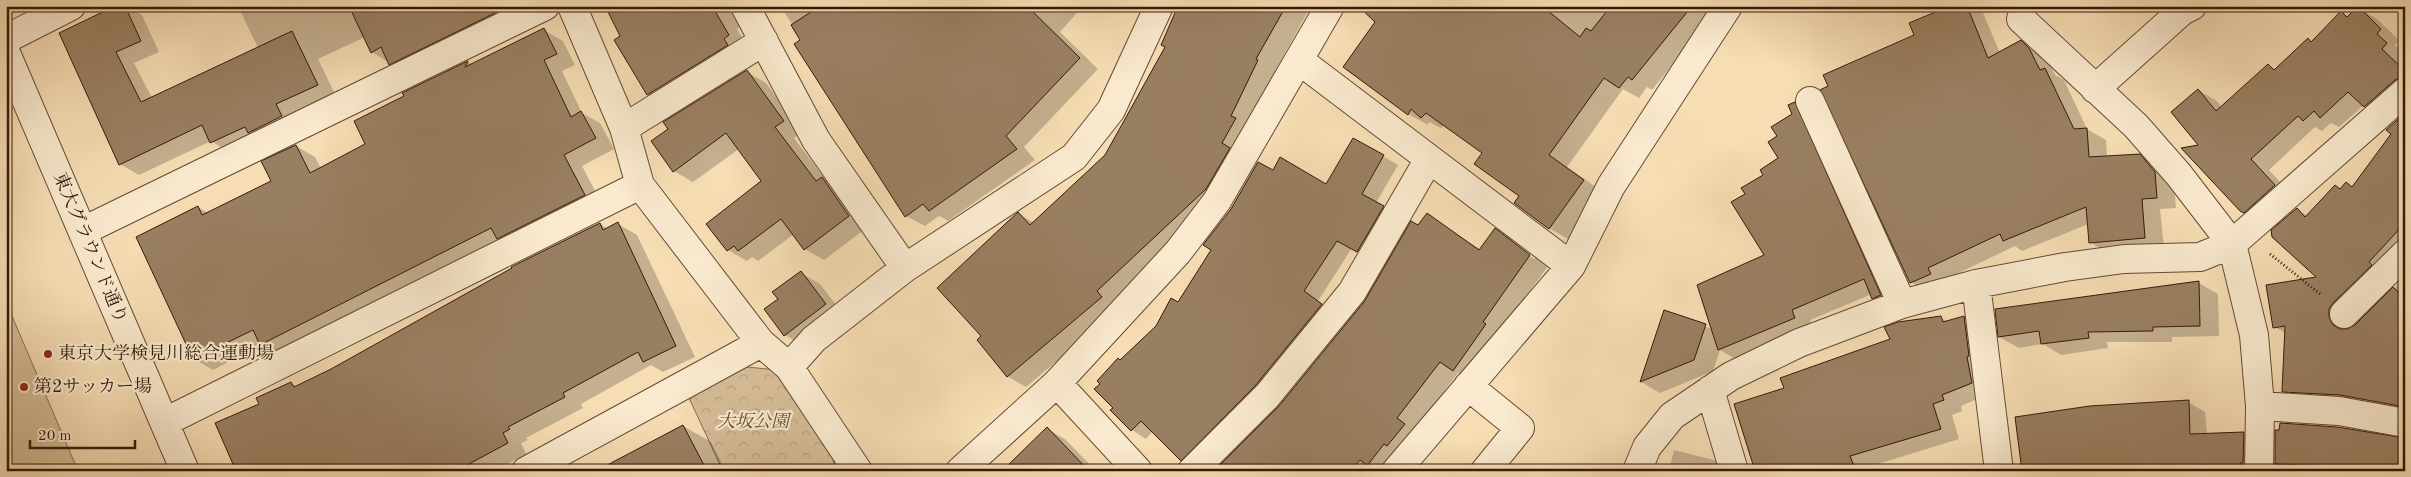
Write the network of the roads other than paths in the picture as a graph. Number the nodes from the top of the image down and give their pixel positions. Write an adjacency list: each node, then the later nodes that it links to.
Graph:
1 (72, 6): 10 (street)
2 (545, 6): 20 (street)
3 (572, 6): 17 (street)
4 (745, 6): 11 (street)
5 (1159, 6): 24 (street)
6 (1330, 6): 13 (street)
7 (1728, 6): 23 (street)
8 (2192, 6): 14 (street)
9 (2021, 19): 14 (street)
10 (6, 39)
11 (764, 41): 17 (street); 24 (street)
12 (6, 53): 20 (street, 東大グラウンド通り)
13 (1300, 61): 18 (street); 30 (street)
14 (2095, 89): 21 (street)
15 (2405, 92): 21 (street)
16 (1810, 101): 26 (street)
17 (624, 128): 19 (street)
18 (1429, 159): 23 (street); 41 (street)
19 (640, 185): 28 (street); 34 (street)
20 (82, 231): 34 (street, 東大グラウンド通り)
21 (2238, 238): 25 (street); 33 (street)
22 (2405, 254): 27 (street)
23 (1571, 266): 31 (street)
24 (905, 268): 29 (street)
25 (1976, 284): 26 (street); 46 (street)
26 (1902, 304): 32 (street)
27 (2344, 314)
28 (760, 344): 29 (street); 37 (street)
29 (789, 367): 38 (street)
30 (1057, 383): 39 (street); 40 (street)
31 (1468, 386): 42 (street); 43 (street)
32 (1710, 390): 44 (street); 45 (street)
33 (2260, 406): 35 (street); 47 (street)
34 (165, 422): 36 (street, 東大グラウンド通り)
35 (2405, 423)
36 (185, 471)
37 (526, 471)
38 (858, 471)
39 (960, 471)
40 (1138, 471)
41 (1192, 471)
42 (1396, 471)
43 (1485, 471)
44 (1637, 471)
45 (1734, 471)
46 (1999, 471)
47 (2259, 471)

